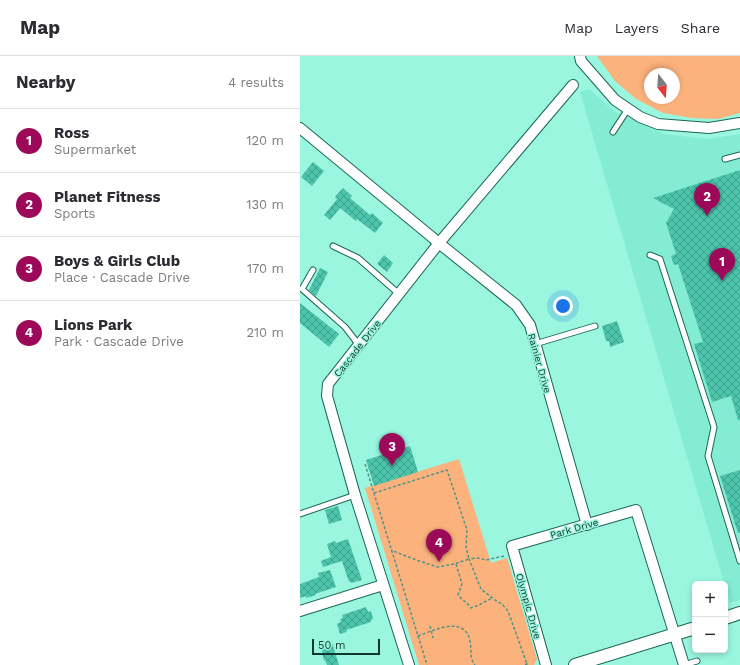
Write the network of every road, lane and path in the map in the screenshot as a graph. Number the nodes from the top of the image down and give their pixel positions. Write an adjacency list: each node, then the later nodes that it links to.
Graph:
1 (580, 56): 3 (street)
2 (573, 85): 9 (street, Cascade Drive)
3 (628, 109): 4 (street); 6 (lane)
4 (740, 123)
5 (300, 128): 9 (street, Rainier Drive)
6 (613, 132)
7 (740, 155): 8 (lane)
8 (725, 159)
9 (435, 240): 13 (street, Cascade Drive); 15 (street, Rainier Drive)
10 (333, 246): 13 (lane)
11 (650, 255): 25 (lane)
12 (313, 270): 16 (lane)
13 (399, 294): 16 (street, Cascade Drive)
14 (595, 326): 15 (lane)
15 (535, 344): 21 (street, Rainier Drive)
16 (359, 345): 19 (street, Cascade Drive)
17 (365, 464): 18 (path)
18 (374, 493): 23 (path); 24 (path)
19 (355, 496): 20 (lane); 27 (street, Cascade Drive)
20 (300, 514)
21 (587, 525): 22 (street, Park Drive); 35 (street, Park Drive)
22 (513, 549): 24 (path); 44 (street, Olympic Drive)
23 (391, 550): 26 (path); 36 (path)
24 (469, 559): 26 (path); 28 (path)
25 (740, 560)
26 (456, 564): 28 (path)
27 (383, 585): 29 (street); 40 (street, Cascade Drive)
28 (492, 598): 39 (path)
29 (300, 611)
30 (740, 614): 31 (street)
31 (728, 617)
32 (430, 626): 34 (path)
33 (692, 629): 35 (street)
34 (431, 631): 36 (path); 37 (path); 42 (path)
35 (675, 635): 45 (street); 46 (street)
36 (418, 636): 41 (path)
37 (433, 638)
38 (697, 661): 46 (lane)
39 (526, 664): 43 (path)
40 (409, 665)
41 (427, 665)
42 (475, 665)
43 (530, 665)
44 (546, 665)
45 (575, 665)
46 (684, 665)

